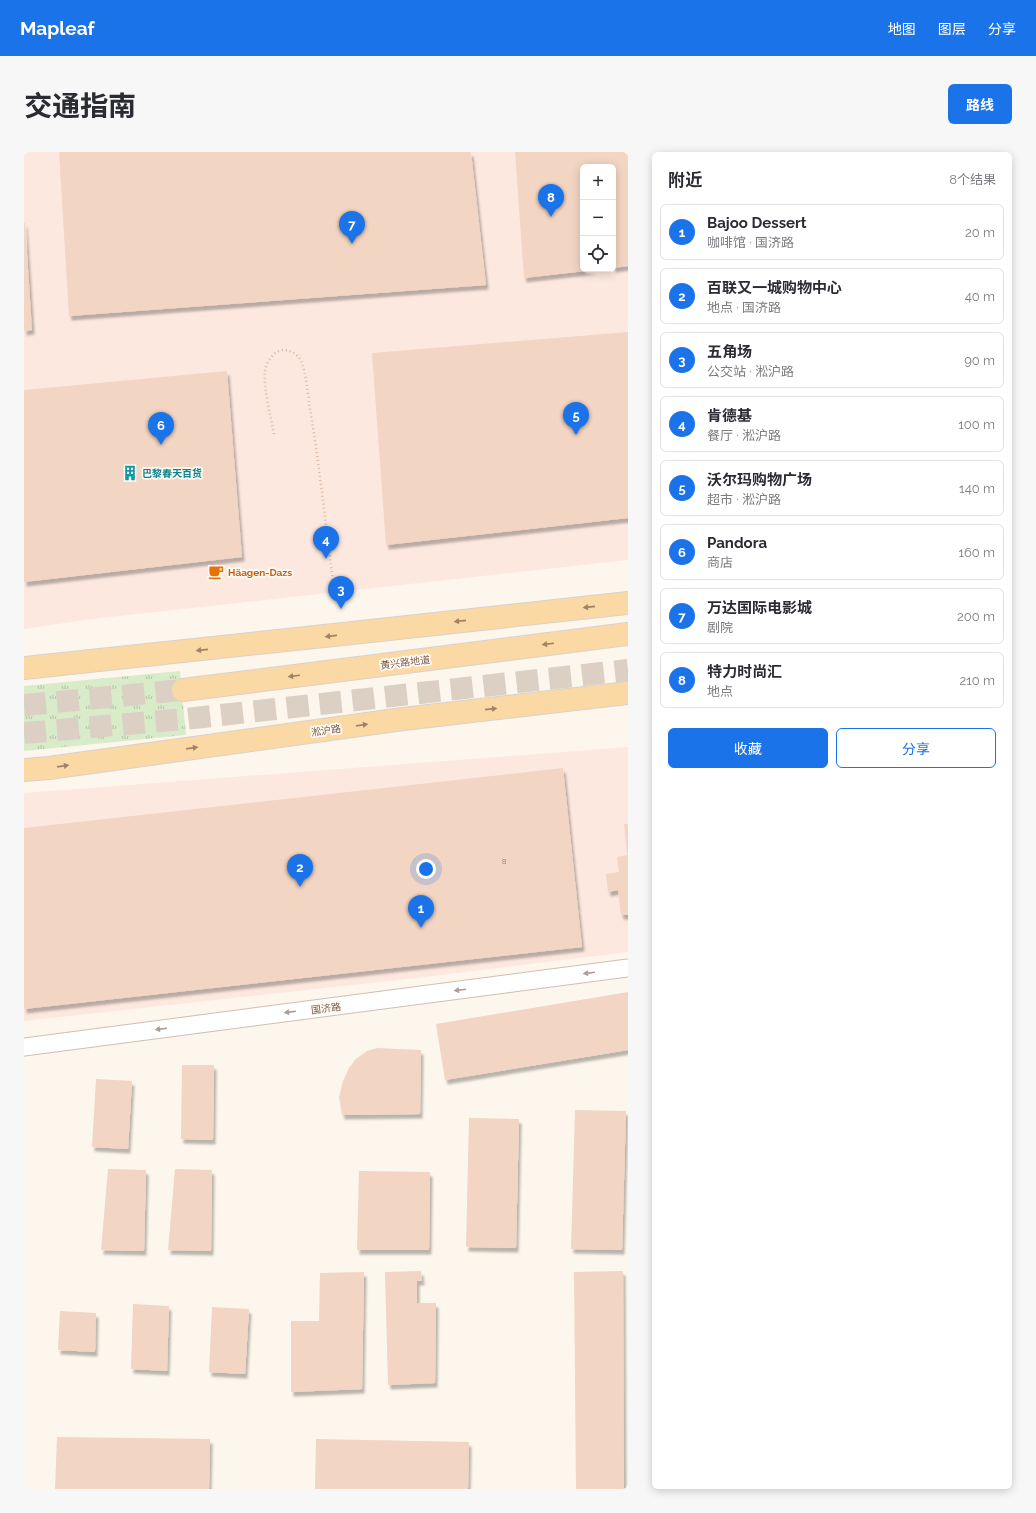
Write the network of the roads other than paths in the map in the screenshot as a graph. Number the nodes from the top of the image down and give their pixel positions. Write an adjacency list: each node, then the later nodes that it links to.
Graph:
1 (628, 603): 3 (main road, one-way to 3)
2 (628, 634): 4 (main road, 黄兴路地道, one-way to 4)
3 (24, 668)
4 (183, 690)
5 (628, 693): 6 (main road, 淞沪路, one-way to 5)
6 (24, 770)
7 (628, 968): 8 (street, 国济路, one-way to 8)
8 (24, 1047)

